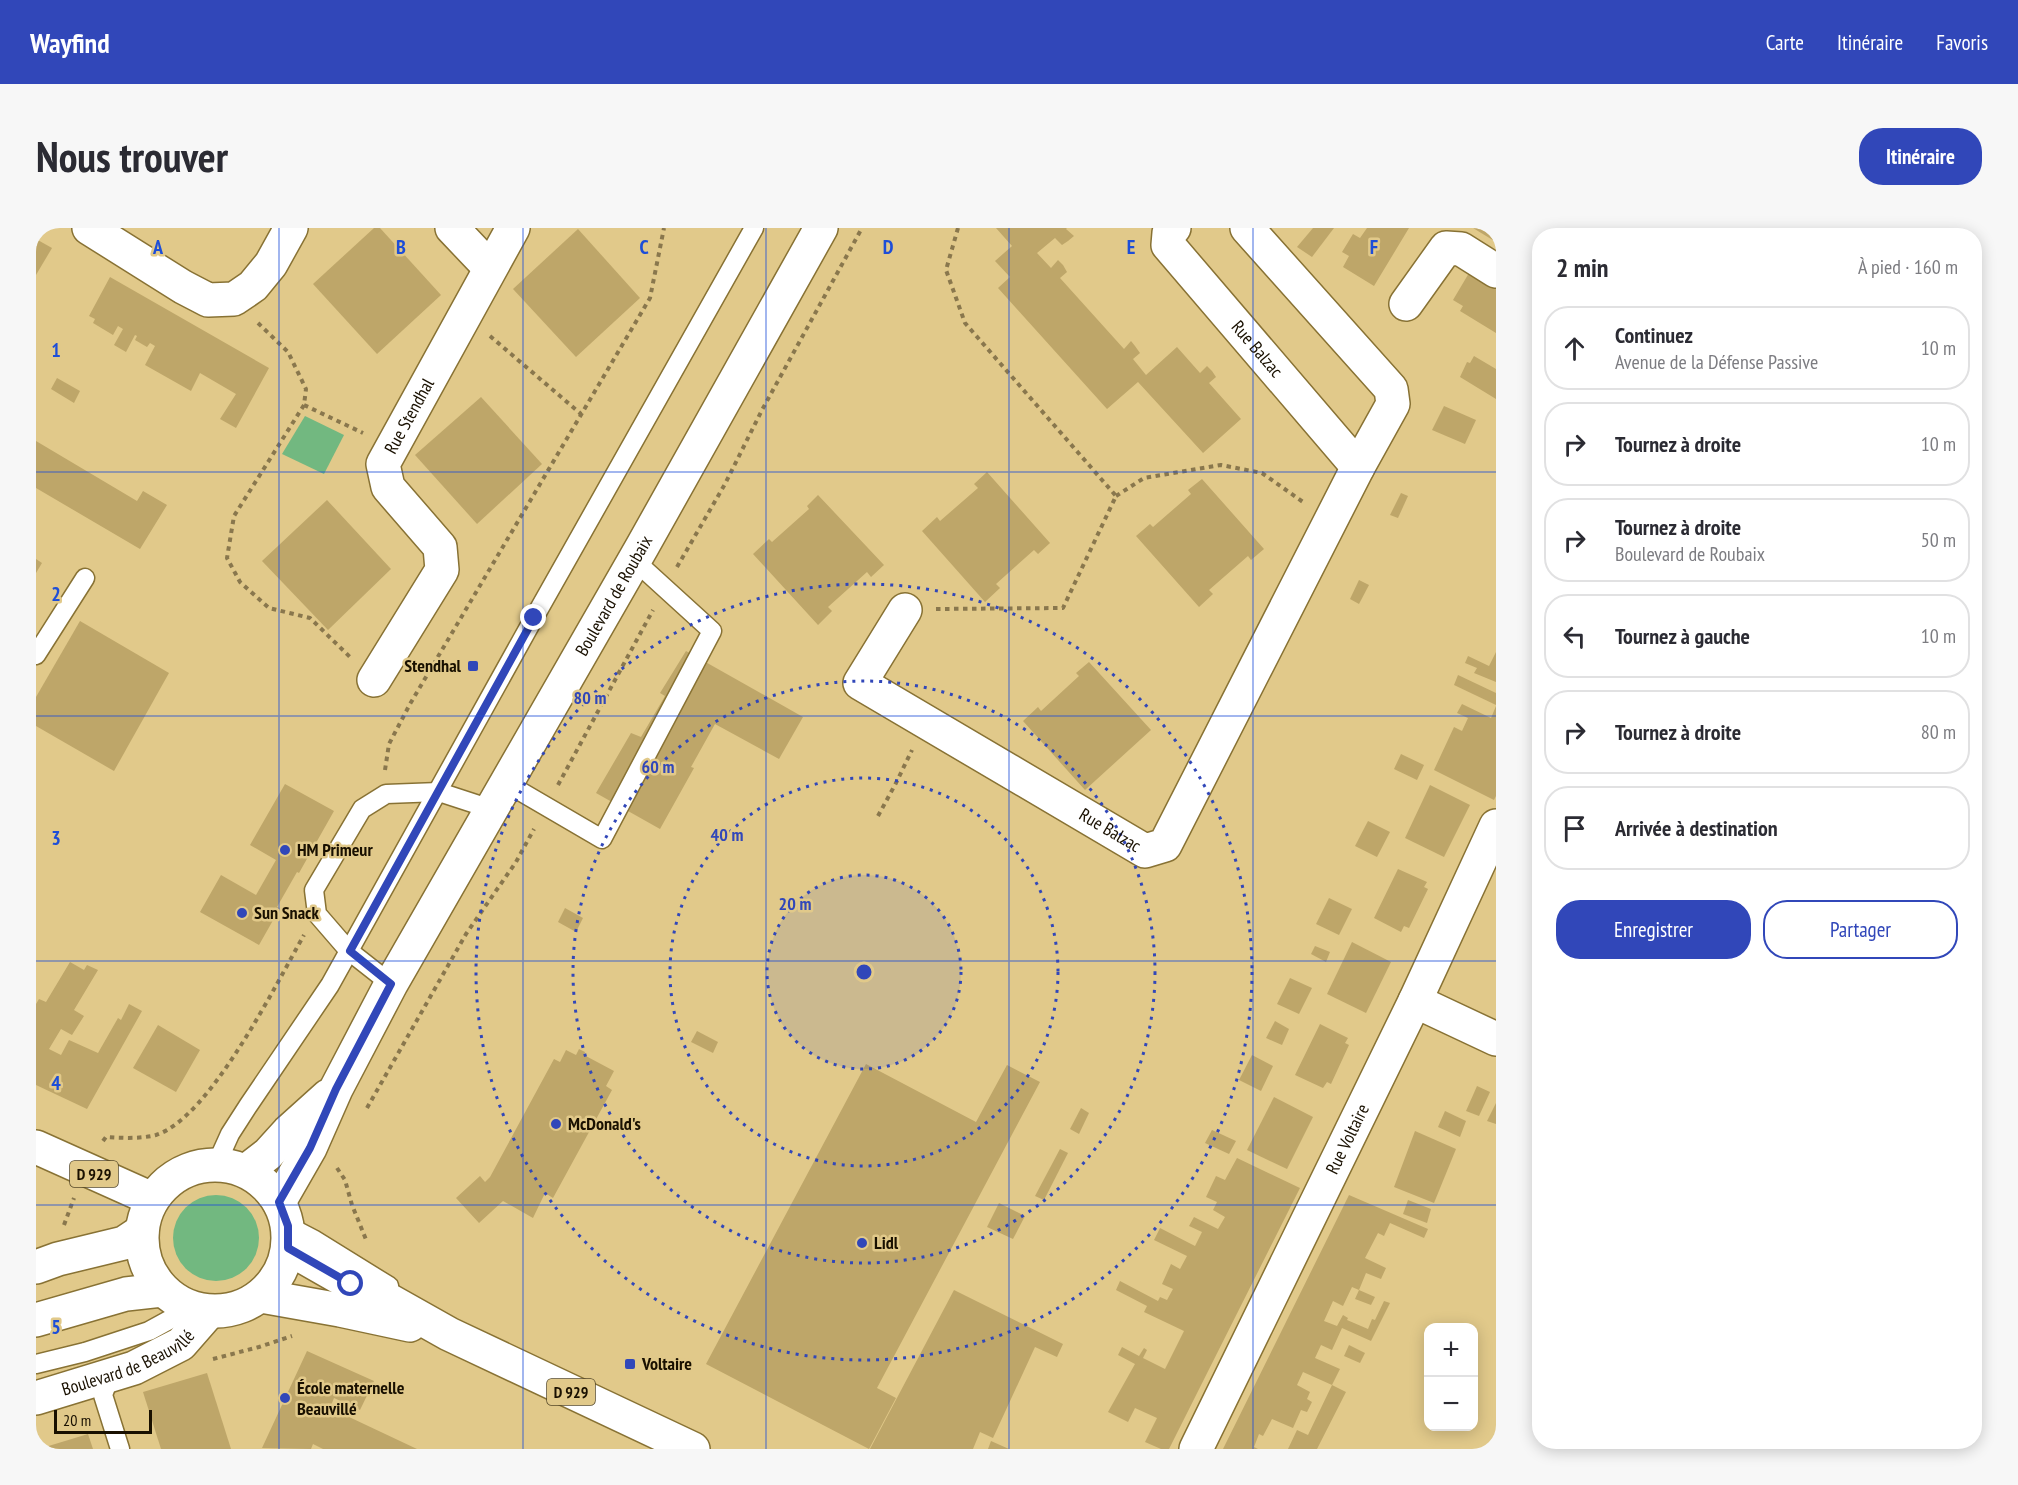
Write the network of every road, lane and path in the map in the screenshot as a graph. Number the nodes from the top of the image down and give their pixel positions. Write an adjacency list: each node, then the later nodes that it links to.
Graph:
1 (89, 228): 14 (street)
2 (291, 228): 14 (street)
3 (452, 228): 12 (street)
4 (513, 228): 12 (street, Rue Stendhal)
5 (664, 228): 18 (path)
6 (754, 228): 31 (lane)
7 (820, 228): 23 (street, Boulevard de Roubaix)
8 (862, 228): 25 (path)
9 (958, 228): 21 (path)
10 (1174, 228): 20 (street, Rue Balzac)
11 (1246, 228): 20 (street, Rue Balzac)
12 (490, 268): 16 (street, Rue Stendhal)
13 (1496, 271): 15 (street)
14 (234, 299): 17 (path)
15 (1406, 304)
16 (465, 314): 18 (path); 19 (street, Rue Stendhal)
17 (304, 405): 19 (path); 28 (path)
18 (581, 414): 29 (path)
19 (392, 446): 28 (street, Rue Stendhal)
20 (1358, 467): 22 (street, Rue Balzac)
21 (1116, 496): 22 (path); 26 (path)
22 (1331, 520): 30 (street, Rue Balzac)
23 (634, 560): 25 (lane); 33 (street, Boulevard de Roubaix)
24 (85, 578): 27 (lane)
25 (665, 589): 34 (path); 34 (lane)
26 (905, 609): 30 (street, Rue Balzac)
27 (36, 655)
28 (374, 680): 29 (path)
29 (410, 704): 32 (path)
30 (925, 721): 35 (path)
31 (439, 792): 32 (lane); 33 (lane); 38 (lane)
32 (386, 794): 37 (lane)
33 (499, 796): 34 (lane); 39 (street, Boulevard de Roubaix)
34 (546, 807): 43 (path)
35 (878, 816)
36 (1496, 826): 40 (street, Rue Voltaire)
37 (317, 914): 38 (lane); 44 (path)
38 (350, 951): 39 (lane); 47 (lane)
39 (391, 984): 42 (street, Boulevard de Roubaix)
40 (1414, 1001): 41 (street); 63 (street, Rue Voltaire)
41 (1496, 1039)
42 (336, 1089): 47 (street, Boulevard de Roubaix); 49 (street, Boulevard de Roubaix)
43 (363, 1114)
44 (106, 1137)
45 (36, 1147): 48 (street, D 929)
46 (334, 1164): 51 (path)
47 (231, 1168): 48 (street); 49 (street)
48 (152, 1199): 50 (street)
49 (285, 1225): 54 (street); 57 (street, D 929)
50 (142, 1232): 52 (street); 53 (street)
51 (369, 1246)
52 (36, 1267)
53 (162, 1290): 55 (street); 56 (street)
54 (261, 1296): 55 (street); 57 (street, D 929)
55 (200, 1310): 58 (lane); 59 (street, Boulevard de Beauvillé)
56 (36, 1320)
57 (449, 1334): 62 (street, D 929)
58 (36, 1364)
59 (110, 1376): 60 (street, Boulevard de Beauvillé); 61 (lane)
60 (36, 1398)
61 (120, 1449)
62 (693, 1449)
63 (1196, 1449)

